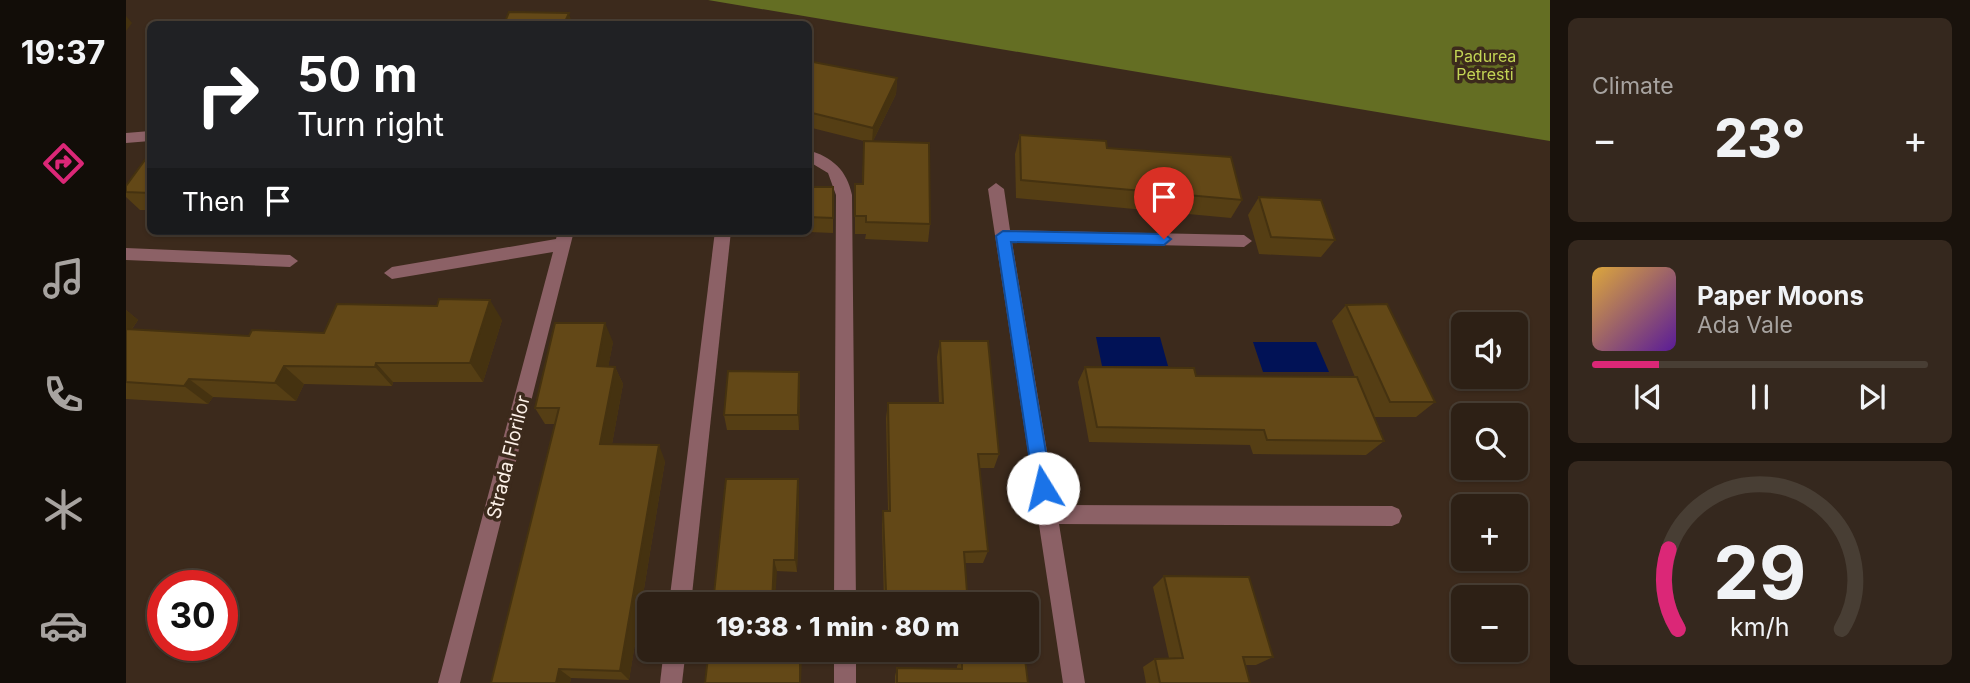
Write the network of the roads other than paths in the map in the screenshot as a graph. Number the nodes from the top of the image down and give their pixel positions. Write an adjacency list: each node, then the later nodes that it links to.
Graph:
1 (147, 136): 2 (street)
2 (126, 138)
3 (812, 157): 15 (street)
4 (996, 189): 6 (street)
5 (723, 235): 14 (street)
6 (1003, 236): 8 (street); 12 (street)
7 (564, 238): 11 (street); 18 (street, Strada Florilor)
8 (1244, 241)
9 (126, 254): 10 (street)
10 (290, 261)
11 (392, 273)
12 (1047, 514): 13 (street); 21 (street)
13 (1392, 516)
14 (681, 592)
15 (845, 592)
16 (673, 662): 19 (street)
17 (845, 662): 20 (street)
18 (449, 683)
19 (671, 683)
20 (845, 683)
21 (1073, 683)

